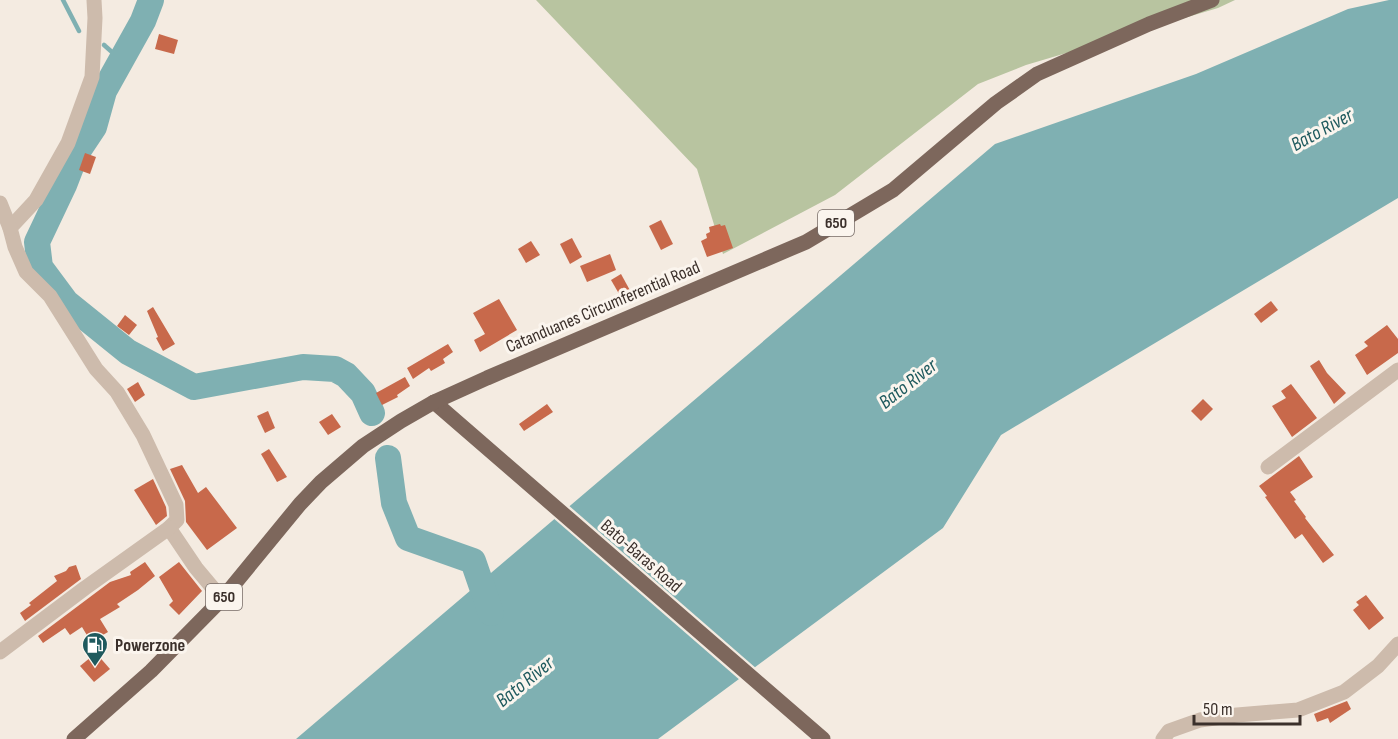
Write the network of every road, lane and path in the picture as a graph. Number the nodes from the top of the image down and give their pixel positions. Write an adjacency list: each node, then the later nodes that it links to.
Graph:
1 (94, 0): 4 (street)
2 (1212, 0): 6 (main road, Catanduanes Circumferential Road / 650)
3 (0, 203): 4 (street)
4 (10, 228): 8 (street)
5 (1398, 370): 7 (street)
6 (434, 402): 9 (main road, Catanduanes Circumferential Road / 650); 13 (main road, Bato-Baras Road)
7 (1268, 467)
8 (169, 528): 9 (street); 11 (street)
9 (222, 599): 12 (main road, Catanduanes Circumferential Road / 650)
10 (1398, 644): 14 (street)
11 (0, 652)
12 (74, 739)
13 (823, 739)
14 (1163, 739)

